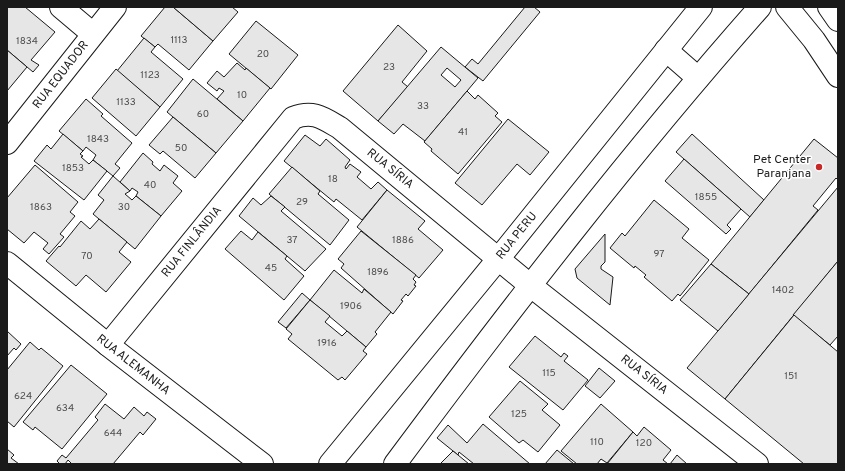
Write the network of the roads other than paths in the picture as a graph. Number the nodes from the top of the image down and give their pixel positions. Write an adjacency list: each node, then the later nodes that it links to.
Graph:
1 (61, 7): 8 (street)
2 (115, 7): 8 (street, RUA EQUADOR)
3 (701, 7): 9 (street, RUA PERU)
4 (760, 7): 11 (street)
5 (787, 7): 10 (street)
6 (829, 7): 7 (street)
7 (838, 20)
8 (93, 34): 13 (street, RUA EQUADOR)
9 (666, 50): 11 (street); 14 (street, RUA PERU)
10 (838, 76)
11 (698, 78): 16 (street)
12 (276, 138): 14 (street, RUA SÍRIA); 17 (street, RUA FINLÂNDIA)
13 (7, 143)
14 (499, 258): 16 (street, RUA SÍRIA); 19 (street, RUA PERU)
15 (7, 263): 17 (street, RUA ALEMANHA)
16 (531, 286): 20 (street); 21 (street, RUA SÍRIA)
17 (108, 345): 18 (street, RUA ALEMANHA)
18 (262, 464)
19 (330, 464)
20 (395, 464)
21 (757, 464)

